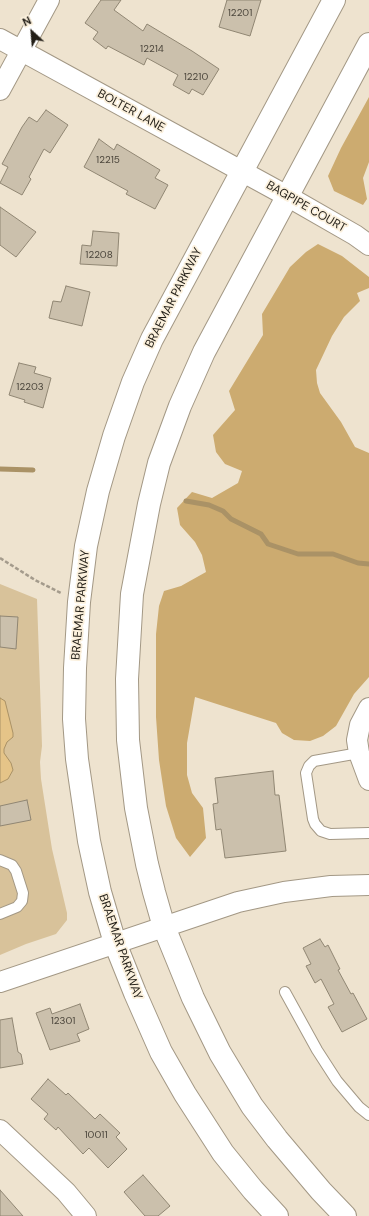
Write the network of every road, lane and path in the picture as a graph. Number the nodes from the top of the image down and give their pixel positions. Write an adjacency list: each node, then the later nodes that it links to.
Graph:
1 (49, 0): 5 (street)
2 (334, 0): 7 (street, BRAEMAR PARKWAY)
3 (0, 39): 5 (street, BOLTER LANE)
4 (369, 44): 8 (street)
5 (21, 50): 6 (street); 7 (street, BOLTER LANE)
6 (0, 90)
7 (241, 171): 8 (street, BAGPIPE COURT); 11 (street, BRAEMAR PARKWAY)
8 (287, 196): 9 (street, BAGPIPE COURT); 19 (street)
9 (369, 245)
10 (0, 558): 11 (path)
11 (79, 602): 20 (street, BRAEMAR PARKWAY)
12 (369, 708): 13 (street)
13 (359, 753): 14 (street); 15 (lane)
14 (369, 780)
15 (369, 833)
16 (0, 860): 18 (lane)
17 (369, 885): 19 (street)
18 (0, 914)
19 (164, 927): 20 (street); 27 (street)
20 (115, 943): 21 (street); 26 (street, BRAEMAR PARKWAY)
21 (0, 982)
22 (285, 992): 23 (lane)
23 (369, 1115)
24 (0, 1130): 25 (street)
25 (86, 1216)
26 (277, 1216)
27 (345, 1216)

